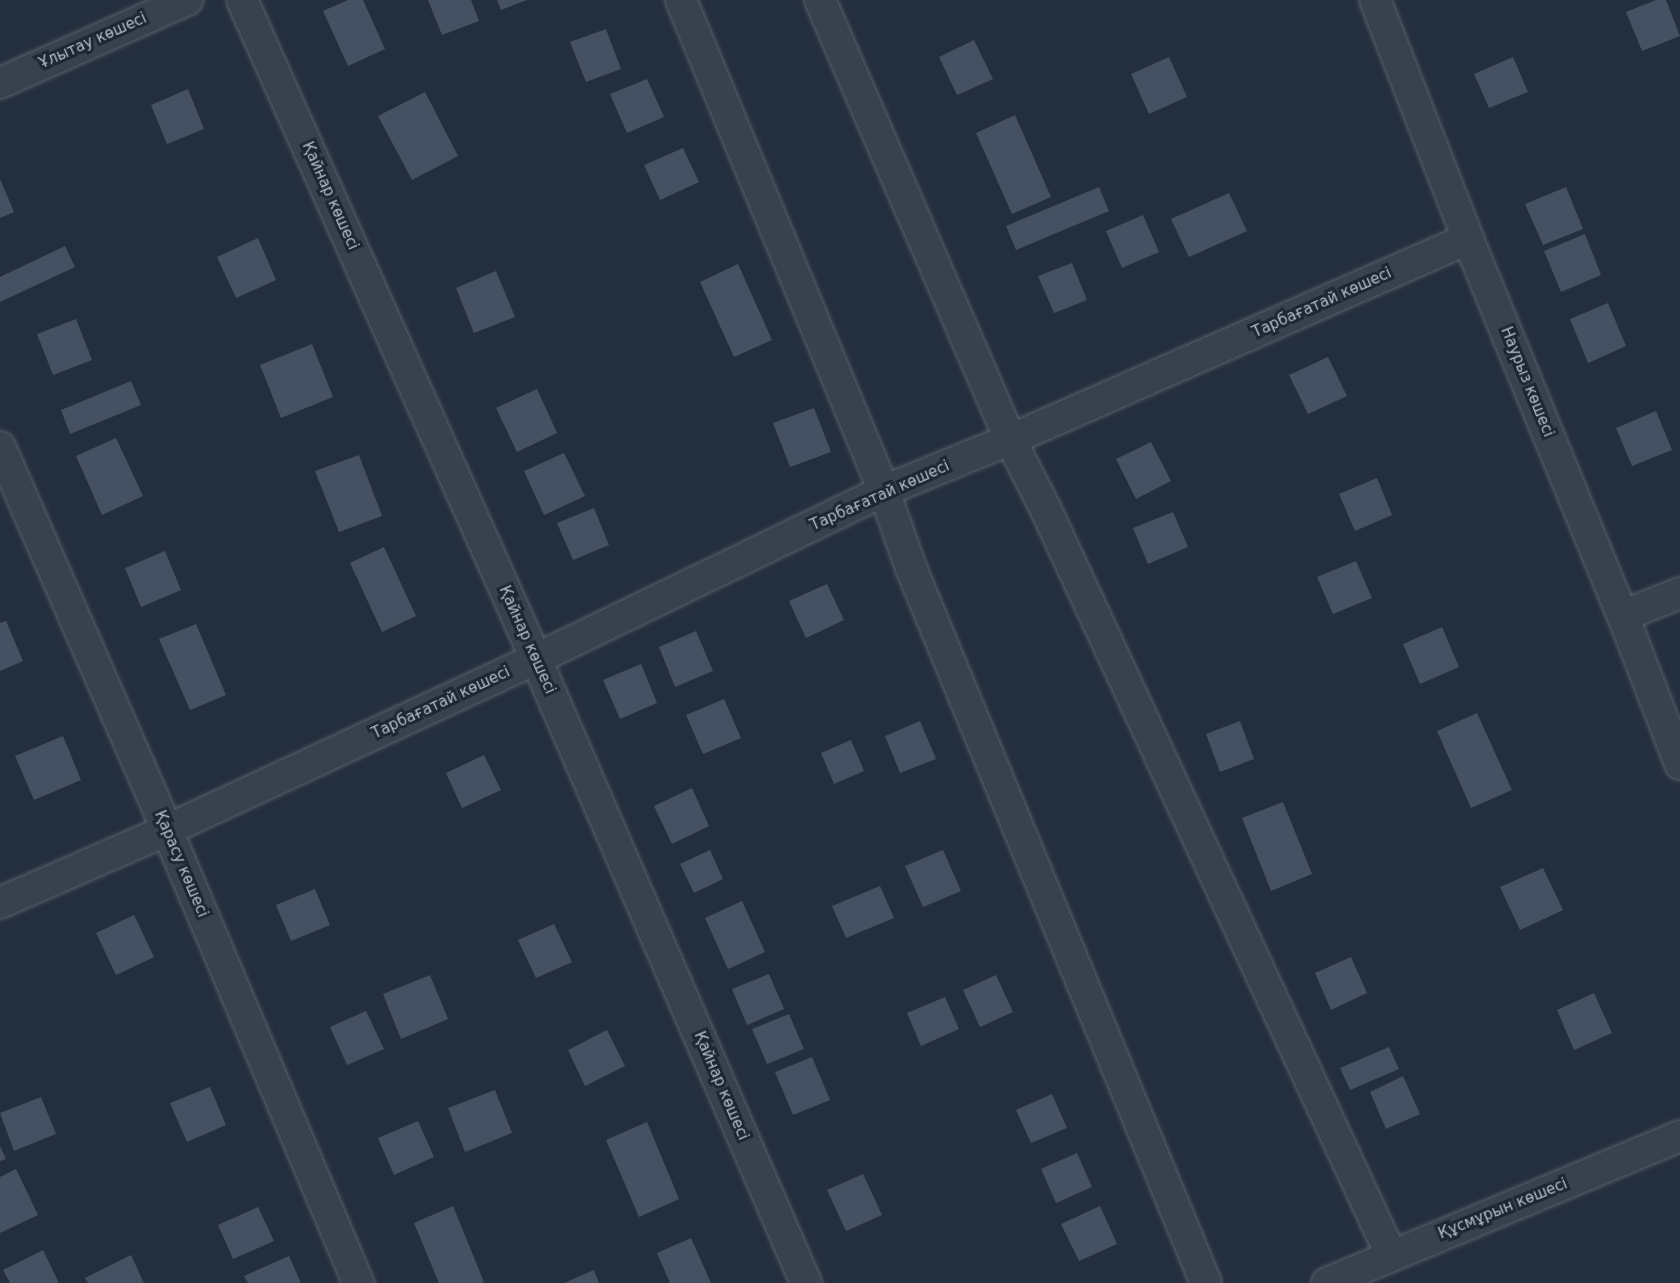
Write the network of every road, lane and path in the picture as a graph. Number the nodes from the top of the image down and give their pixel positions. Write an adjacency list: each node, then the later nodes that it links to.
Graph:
1 (187, 0): 6 (street, Ұлытау көшесі)
2 (242, 0): 13 (street, Қайнар көшесі)
3 (681, 0): 10 (street)
4 (820, 0): 8 (street)
5 (1376, 0): 7 (street, Наурыз көшесі)
6 (0, 83)
7 (1468, 239): 8 (street, Тарбағатай көшесі); 12 (street, Наурыз көшесі)
8 (1011, 439): 10 (street, Тарбағатай көшесі); 18 (street)
9 (0, 447): 15 (street, Қарасу көшесі)
10 (884, 491): 13 (street, Тарбағатай көшесі); 21 (street)
11 (1680, 593): 12 (street)
12 (1623, 615): 14 (street, Наурыз көшесі)
13 (536, 659): 15 (street, Тарбағатай көшесі); 20 (street, Қайнар көшесі)
14 (1680, 764)
15 (166, 830): 16 (street, Тарбағатай көшесі); 19 (street, Қарасу көшесі)
16 (0, 903)
17 (1680, 1136): 18 (street, Құсмұрын көшесі)
18 (1391, 1255): 22 (street, Құсмұрын көшесі)
19 (358, 1283)
20 (806, 1283)
21 (1206, 1283)
22 (1327, 1283)

